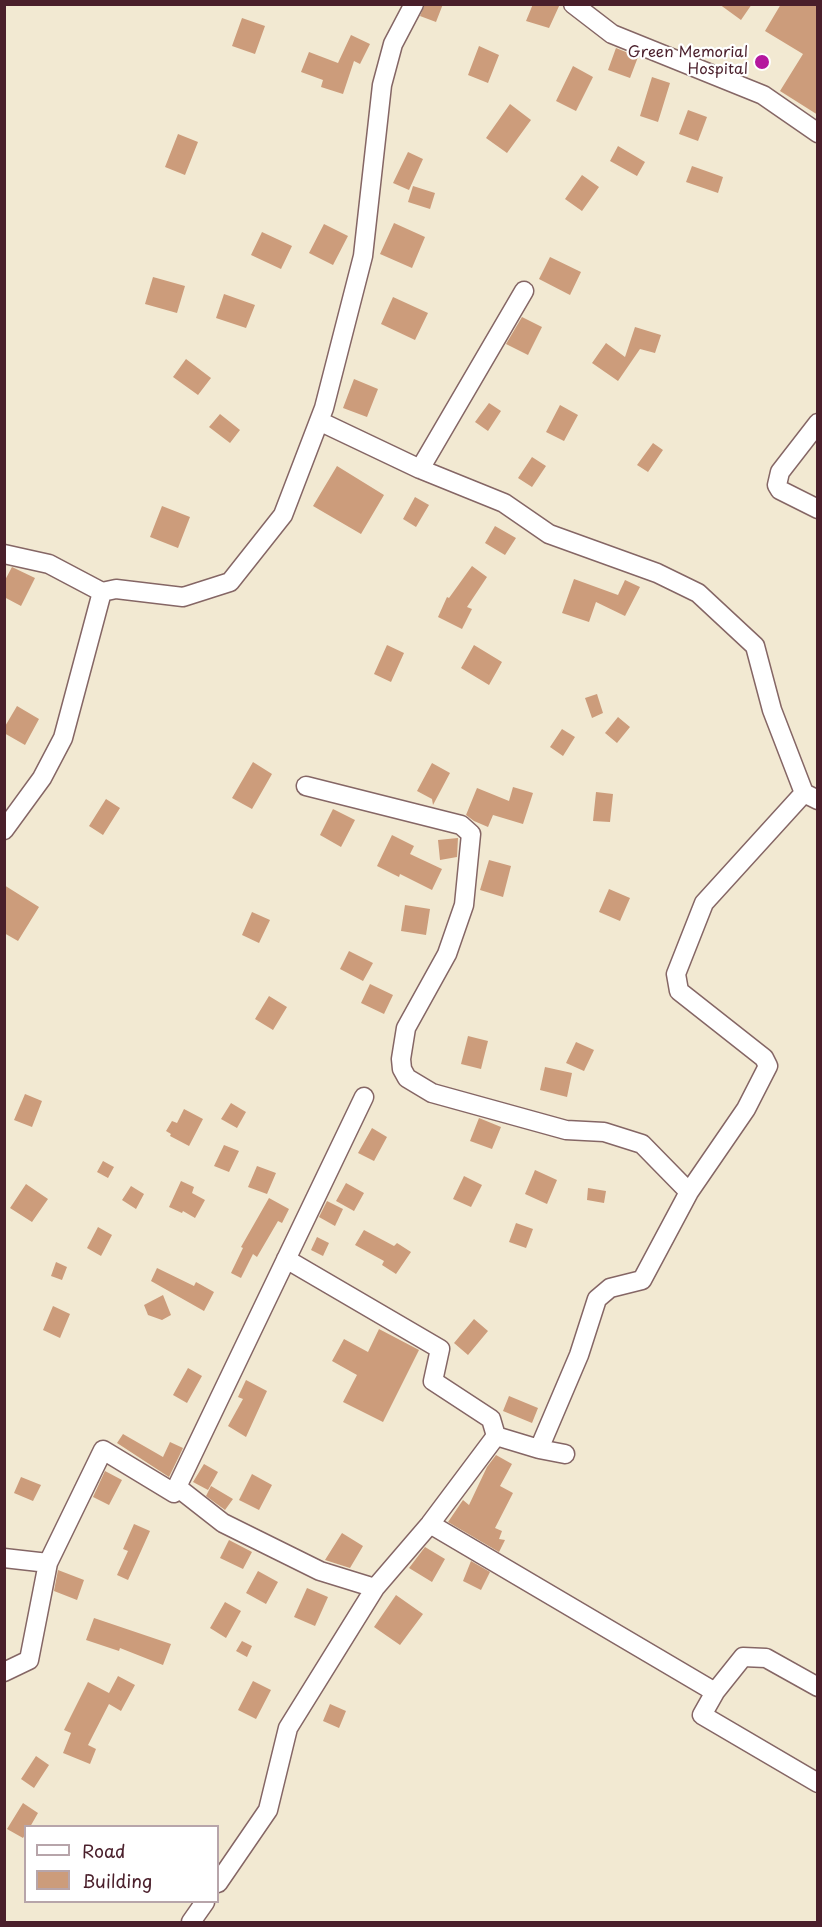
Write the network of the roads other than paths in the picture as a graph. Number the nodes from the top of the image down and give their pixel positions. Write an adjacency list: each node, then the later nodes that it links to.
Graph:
1 (414, 4): 5 (street)
2 (573, 4): 3 (street)
3 (818, 133)
4 (524, 291): 7 (street)
5 (319, 421): 7 (street); 10 (street)
6 (818, 423): 8 (street)
7 (420, 469): 12 (street)
8 (818, 509)
9 (4, 554): 10 (street)
10 (102, 592): 13 (street)
11 (306, 786): 15 (street)
12 (811, 796): 15 (street)
13 (4, 830)
14 (364, 1097): 16 (street)
15 (689, 1192): 18 (street)
16 (286, 1259): 17 (street); 20 (street)
17 (496, 1436): 18 (street); 21 (street)
18 (539, 1449): 19 (street)
19 (565, 1454)
20 (177, 1487): 23 (street); 24 (street)
21 (430, 1524): 24 (street); 27 (street)
22 (4, 1558): 23 (street)
23 (48, 1563): 25 (street)
24 (375, 1588): 29 (street)
25 (4, 1672)
26 (818, 1687): 27 (street)
27 (716, 1692): 28 (street)
28 (818, 1783)
29 (219, 1882)
30 (204, 1903): 31 (street)
31 (191, 1923)

